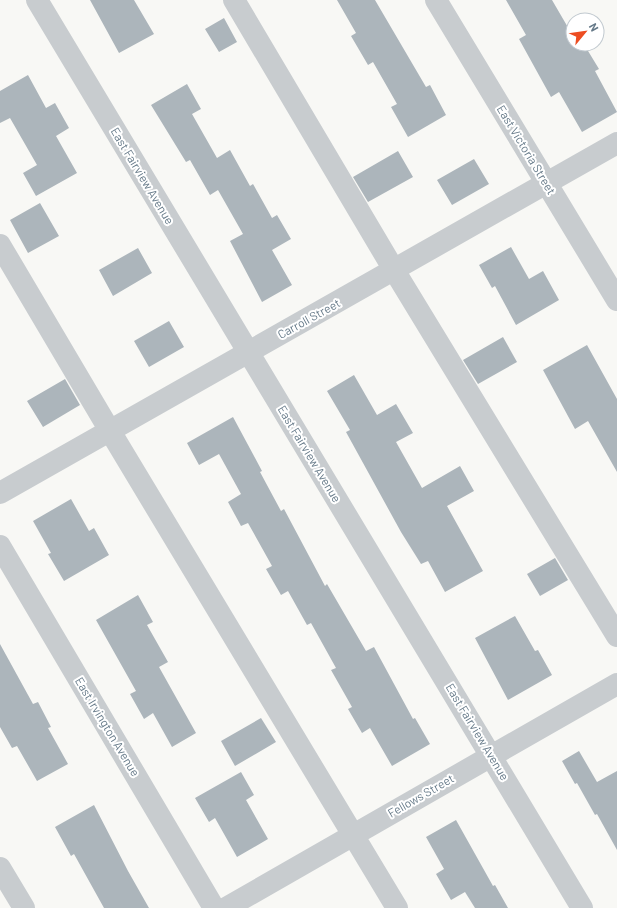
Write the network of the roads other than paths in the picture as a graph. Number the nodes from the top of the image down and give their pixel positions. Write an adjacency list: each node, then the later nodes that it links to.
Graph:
1 (37, 0): 9 (street, East Fairview Avenue)
2 (234, 0): 7 (street)
3 (436, 0): 5 (street, East Victoria Street)
4 (617, 142): 5 (street, Carroll Street)
5 (546, 183): 7 (street, Carroll Street); 8 (street, East Victoria Street)
6 (0, 245): 10 (street)
7 (394, 270): 9 (street, Carroll Street); 13 (street)
8 (617, 300)
9 (248, 353): 10 (street, Carroll Street); 15 (street, East Fairview Avenue)
10 (110, 431): 11 (street, Carroll Street); 16 (street)
11 (0, 493)
12 (0, 546): 19 (street, East Irvington Avenue)
13 (617, 636)
14 (617, 684): 15 (street, Fellows Street)
15 (491, 756): 16 (street, Fellows Street); 22 (street, East Fairview Avenue)
16 (353, 835): 20 (street, Fellows Street); 21 (street)
17 (0, 868): 18 (street)
18 (24, 908)
19 (214, 908)
20 (226, 908)
21 (397, 908)
22 (582, 908)

